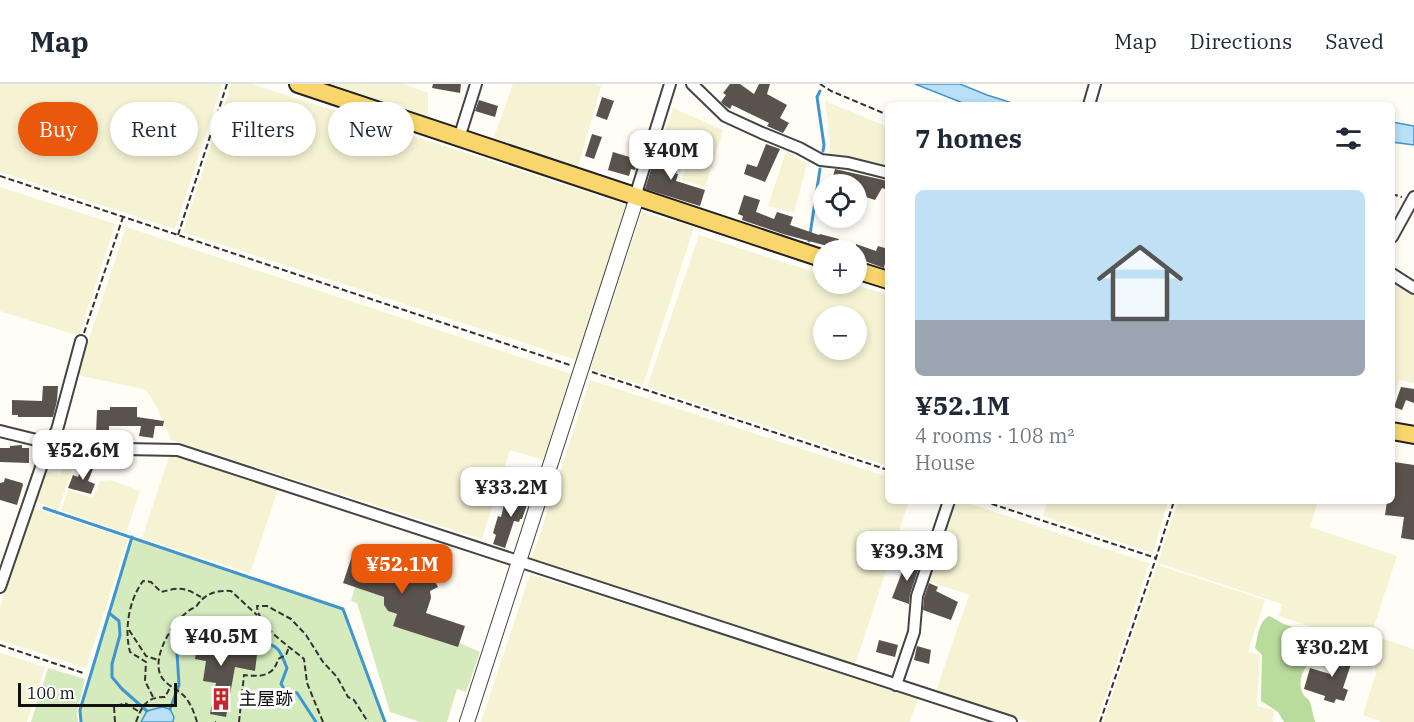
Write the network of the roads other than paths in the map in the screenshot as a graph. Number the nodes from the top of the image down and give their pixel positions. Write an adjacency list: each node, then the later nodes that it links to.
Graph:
1 (298, 84): 7 (main road)
2 (476, 84): 7 (street)
3 (670, 84): 9 (street)
4 (692, 84): 8 (street)
5 (1095, 84): 6 (street)
6 (1090, 102)
7 (459, 138): 9 (main road)
8 (885, 172)
9 (637, 197): 12 (main road); 23 (street)
10 (1414, 197): 11 (street)
11 (1395, 232)
12 (813, 255)
13 (867, 273): 15 (main road)
14 (1395, 276): 16 (street)
15 (885, 279)
16 (1414, 288)
17 (81, 341): 21 (street)
18 (0, 431): 21 (street)
19 (1395, 432): 20 (main road)
20 (1414, 435)
21 (49, 444): 23 (street); 24 (street)
22 (948, 504): 25 (street)
23 (518, 562): 25 (street); 26 (street)
24 (0, 587)
25 (896, 685): 27 (street)
26 (467, 722)
27 (1011, 722)

